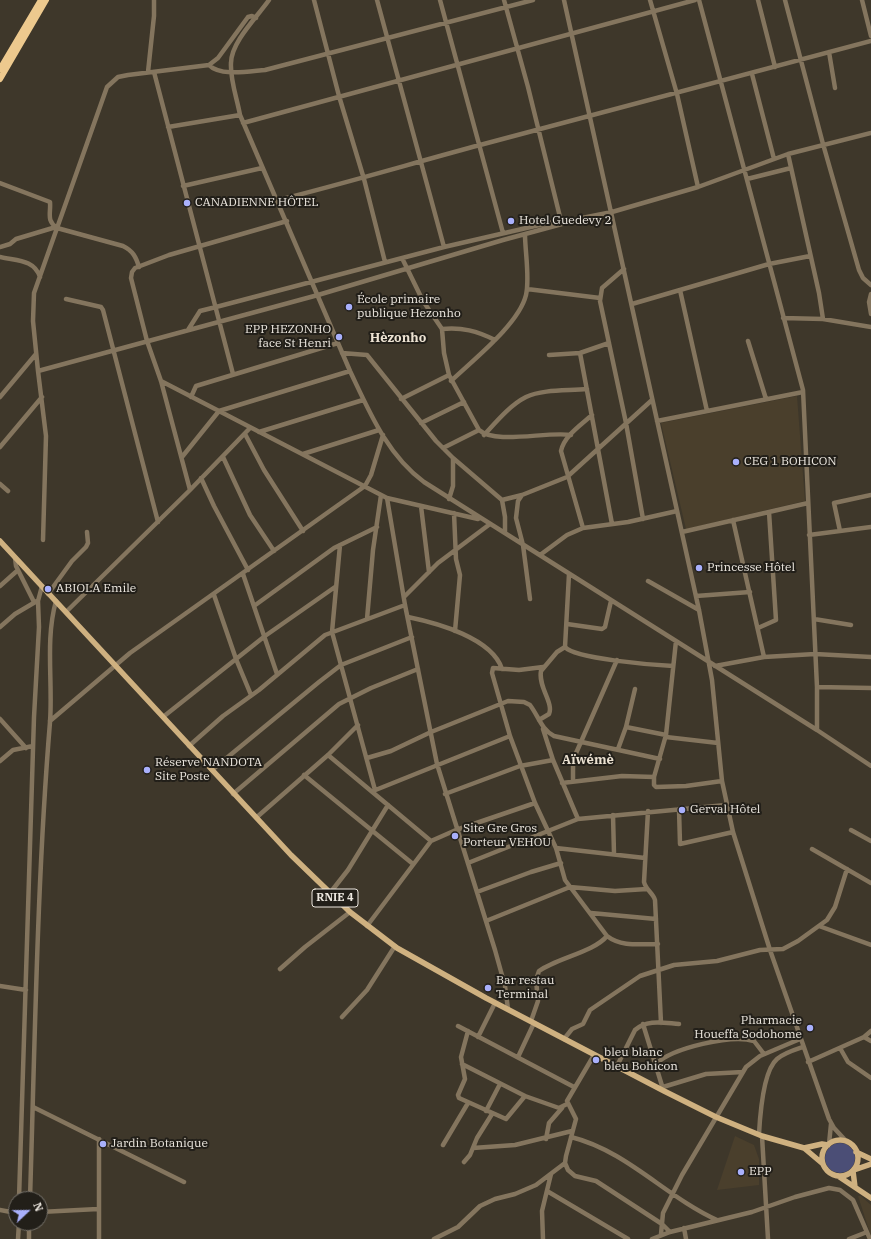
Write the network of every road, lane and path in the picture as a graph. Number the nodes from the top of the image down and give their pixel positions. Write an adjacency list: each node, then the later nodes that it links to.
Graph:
1 (41, 0): 32 (highway)
2 (46, 0): 37 (highway)
3 (154, 0): 33 (street)
4 (269, 0): 19 (street)
5 (314, 0): 27 (street)
6 (377, 0): 23 (street)
7 (440, 0): 20 (street)
8 (504, 0): 17 (street)
9 (533, 0): 17 (street)
10 (564, 0): 21 (street)
11 (650, 0): 18 (street)
12 (695, 0): 18 (street)
13 (699, 0): 39 (street)
14 (758, 0): 31 (street)
15 (785, 0): 28 (street)
16 (862, 0): 22 (street)
17 (506, 7): 20 (street); 25 (street)
18 (653, 12): 21 (street); 41 (street)
19 (256, 18): 30 (street); 35 (street)
20 (446, 23): 23 (street); 29 (street)
21 (572, 34): 25 (street); 44 (street)
22 (871, 36)
23 (387, 38): 27 (street); 38 (street)
24 (871, 41): 26 (street)
25 (518, 48): 29 (street); 47 (street)
26 (829, 52): 28 (street); 40 (street)
27 (328, 55): 35 (street); 42 (street)
28 (802, 60): 31 (street); 49 (street)
29 (458, 64): 38 (street); 50 (street)
30 (208, 65): 34 (street); 35 (street)
31 (775, 67): 36 (street)
32 (0, 69)
33 (148, 72): 34 (street); 66 (street)
34 (154, 72): 46 (street)
35 (232, 73): 43 (street)
36 (752, 74): 39 (street); 52 (street)
37 (0, 79)
38 (398, 80): 42 (street); 53 (street)
39 (721, 82): 41 (street); 56 (street)
40 (835, 88)
41 (677, 94): 44 (street); 61 (street)
42 (339, 96): 45 (street); 57 (street)
43 (240, 115): 45 (street); 46 (street)
44 (590, 117): 47 (street); 63 (street)
45 (243, 123): 54 (street)
46 (168, 127): 60 (street)
47 (539, 131): 50 (street); 65 (street)
48 (871, 133): 49 (street)
49 (823, 144): 51 (street); 84 (street)
50 (480, 145): 53 (street); 67 (street)
51 (788, 154): 52 (street); 55 (street)
52 (774, 159): 56 (street)
53 (421, 162): 57 (street); 70 (street)
54 (262, 168): 60 (street); 62 (street)
55 (792, 168): 58 (street); 74 (street)
56 (745, 170): 58 (street); 61 (street)
57 (364, 179): 62 (street); 77 (street)
58 (748, 179): 78 (street)
59 (0, 183): 66 (street)
60 (183, 186): 72 (street)
61 (698, 187): 63 (street)
62 (278, 200): 64 (street)
63 (612, 212): 65 (street); 81 (street)
64 (287, 221): 72 (street); 83 (street)
65 (562, 222): 67 (street); 68 (street)
66 (56, 227): 71 (street); 79 (street); 82 (street)
67 (503, 233): 69 (street)
68 (525, 234): 73 (street); 85 (street)
69 (475, 240): 70 (street); 73 (street)
70 (444, 246): 76 (street)
71 (0, 247)
72 (199, 247): 79 (street); 92 (street)
73 (477, 248): 80 (street)
74 (810, 256): 78 (street); 95 (street)
75 (0, 257): 82 (street)
76 (402, 258): 77 (street); 80 (street)
77 (384, 262): 83 (street)
78 (769, 264): 86 (street); 94 (street)
79 (139, 267): 101 (street)
80 (407, 268): 88 (street); 98 (street)
81 (624, 269): 89 (street); 91 (street)
82 (40, 277): 108 (street)
83 (312, 280): 88 (street); 92 (street)
84 (871, 285)
85 (527, 289): 89 (street); 100 (street)
86 (680, 290): 91 (street); 127 (street)
87 (871, 294): 93 (street)
88 (318, 295): 96 (street); 103 (street)
89 (600, 298): 104 (street)
90 (66, 299): 105 (street)
91 (632, 304): 124 (street)
92 (216, 307): 96 (street); 99 (street)
93 (871, 314)
94 (783, 318): 95 (street); 117 (street)
95 (823, 319): 97 (street)
96 (219, 322): 99 (street); 112 (street)
97 (871, 327)
98 (442, 329): 100 (street); 113 (street)
99 (188, 330): 101 (street)
100 (495, 340): 114 (street)
101 (147, 341): 105 (street); 115 (street)
102 (748, 341): 122 (street)
103 (338, 343): 106 (street); 112 (street)
104 (608, 343): 107 (street); 131 (street)
105 (113, 351): 111 (street); 167 (street)
106 (342, 352): 110 (street); 121 (street)
107 (580, 353): 109 (street); 116 (street)
108 (36, 354): 111 (street); 118 (street)
109 (549, 355)
110 (350, 371): 123 (street); 126 (street)
111 (38, 372): 119 (street)
112 (233, 374): 120 (street)
113 (449, 375): 114 (street); 121 (street)
114 (452, 380): 125 (street)
115 (161, 381): 120 (street); 144 (street)
116 (587, 389): 128 (street); 137 (street)
117 (803, 392): 122 (street); 159 (street)
118 (0, 397)
119 (42, 397): 140 (street); 179 (street)
120 (191, 397): 126 (street)
121 (401, 398): 130 (street)
122 (766, 399): 127 (street)
123 (363, 400): 133 (street); 135 (street)
124 (652, 400): 129 (street); 131 (street)
125 (464, 402): 130 (street); 134 (street)
126 (219, 411): 132 (street); 144 (street)
127 (707, 411): 129 (street)
128 (592, 415): 138 (street); 142 (street)
129 (657, 421): 161 (street)
130 (421, 423): 141 (street)
131 (626, 423): 142 (street); 165 (street)
132 (250, 428): 135 (street); 136 (street)
133 (379, 430): 139 (street); 143 (street)
134 (479, 430): 137 (street); 141 (street)
135 (259, 432): 143 (street)
136 (245, 434): 145 (street); 173 (street)
137 (484, 435): 138 (street)
138 (571, 435): 147 (street)
139 (383, 436): 150 (street); 157 (street)
140 (0, 447)
141 (443, 448): 146 (street)
142 (598, 450): 147 (street); 169 (street)
143 (303, 454): 150 (street)
144 (182, 457): 151 (street)
145 (223, 457): 148 (street); 184 (street)
146 (453, 458): 157 (street); 158 (street)
147 (567, 477): 154 (street); 172 (street)
148 (201, 478): 151 (street); 188 (street)
149 (0, 484): 152 (street)
150 (364, 486): 153 (street); 173 (street)
151 (190, 490): 167 (street)
152 (8, 491)
153 (381, 495): 156 (street); 170 (street)
154 (522, 495): 158 (street); 182 (street)
155 (871, 495): 174 (street)
156 (387, 498): 160 (street); 200 (street)
157 (449, 499): 164 (street)
158 (502, 500): 177 (street)
159 (808, 503): 162 (street); 178 (street)
160 (421, 506): 163 (street); 189 (street)
161 (677, 511): 165 (street); 176 (street)
162 (769, 512): 166 (street); 215 (street)
163 (454, 513): 164 (street); 183 (street)
164 (481, 519): 168 (street)
165 (643, 519): 169 (street)
166 (733, 520): 176 (street); 196 (street)
167 (158, 522): 208 (street)
168 (490, 524): 177 (street); 183 (street)
169 (612, 524): 172 (street)
170 (376, 526): 181 (street); 211 (street)
171 (871, 527): 174 (street)
172 (583, 528): 185 (street)
173 (303, 531): 184 (street)
174 (840, 531): 178 (street)
175 (87, 532): 197 (street)
176 (682, 532): 199 (street)
177 (504, 533): 182 (street)
178 (809, 535): 210 (street)
179 (43, 540)
180 (1, 543): 186 (main road, RNIE 4)
181 (340, 545): 195 (street); 206 (street)
182 (522, 545): 185 (street); 201 (street)
183 (456, 548): 189 (street); 216 (street)
184 (274, 552): 188 (street)
185 (540, 555): 191 (street)
186 (15, 558): 187 (street); 194 (main road, RNIE 4)
187 (18, 570): 193 (street); 203 (street)
188 (248, 570): 190 (street)
189 (429, 572): 200 (street)
190 (243, 574): 198 (street); 206 (street)
191 (569, 574): 202 (street); 212 (street)
192 (648, 581): 207 (street)
193 (0, 586)
194 (42, 586): 197 (main road, RNIE 4); 203 (street)
195 (335, 587): 217 (street); 218 (street)
196 (750, 592): 199 (street); 215 (street)
197 (48, 594): 204 (main road, RNIE 4)
198 (214, 595): 225 (street); 229 (street)
199 (696, 596): 207 (street)
200 (404, 597): 205 (street)
201 (530, 599)
202 (611, 600): 212 (street); 220 (street)
203 (36, 601): 214 (street); 255 (street)
204 (56, 601): 208 (main road, RNIE 4); 244 (street)
205 (406, 605): 209 (street); 211 (street)
206 (254, 606): 218 (street)
207 (699, 610): 227 (street)
208 (66, 612): 229 (main road, RNIE 4)
209 (408, 617): 216 (street); 219 (street)
210 (814, 618): 213 (street); 222 (street)
211 (366, 619): 217 (street)
212 (567, 624): 221 (street)
213 (851, 625)
214 (0, 627)
215 (758, 628): 224 (street)
216 (456, 631): 234 (street)
217 (332, 632): 228 (street); 235 (street)
218 (265, 636): 225 (street); 235 (street)
219 (412, 637): 228 (street); 233 (street)
220 (676, 641): 227 (street); 230 (street)
221 (565, 647): 226 (street); 232 (street)
222 (815, 654): 223 (street); 224 (street); 236 (street)
223 (871, 656)
224 (764, 657): 231 (street)
225 (236, 659): 239 (street); 242 (street)
226 (617, 660): 230 (street); 253 (street)
227 (710, 662): 231 (street); 254 (street)
228 (341, 665): 240 (street); 267 (street)
229 (115, 666): 242 (main road, RNIE 4); 244 (street)
230 (673, 666): 252 (street)
231 (715, 666): 249 (street)
232 (543, 668): 234 (street); 245 (street)
233 (418, 669): 240 (street); 250 (street)
234 (502, 669): 241 (street)
235 (277, 674): 239 (street)
236 (817, 687): 237 (street); 249 (street)
237 (871, 688)
238 (635, 689): 248 (street)
239 (251, 695): 256 (street)
240 (350, 697): 246 (street); 274 (street)
241 (500, 704): 245 (street); 250 (street); 251 (street)
242 (163, 717): 256 (main road, RNIE 4)
243 (0, 719): 257 (street)
244 (50, 720): 351 (street)
245 (538, 720): 247 (street)
246 (358, 725): 259 (street); 260 (street)
247 (542, 726): 253 (street); 262 (street)
248 (626, 727): 252 (street); 258 (street)
249 (817, 730): 266 (street)
250 (431, 732): 260 (street); 264 (street)
251 (510, 736): 264 (street); 265 (street)
252 (666, 736): 254 (street); 261 (street)
253 (580, 743): 258 (street); 270 (street)
254 (718, 743): 271 (street)
255 (34, 746): 257 (street); 318 (street)
256 (189, 746): 267 (main road, RNIE 4)
257 (26, 748): 263 (street)
258 (618, 749): 261 (street)
259 (328, 755): 268 (street); 273 (street)
260 (367, 758): 273 (street)
261 (660, 759): 269 (street)
262 (553, 760): 265 (street); 272 (street)
263 (0, 761)
264 (437, 764): 273 (street); 275 (street)
265 (520, 766): 275 (street); 276 (street)
266 (871, 766)
267 (212, 770): 274 (main road, RNIE 4)
268 (304, 775): 282 (street); 287 (street)
269 (654, 777): 270 (street); 271 (street)
270 (573, 780): 272 (street)
271 (722, 781): 278 (street)
272 (562, 782): 283 (street)
273 (374, 791): 277 (street)
274 (233, 794): 282 (main road, RNIE 4)
275 (445, 794): 284 (street)
276 (535, 803): 284 (street); 285 (street)
277 (388, 805): 287 (street); 289 (street)
278 (726, 805): 279 (street); 288 (street)
279 (679, 808): 280 (street); 288 (street)
280 (648, 811): 281 (street); 294 (street)
281 (613, 815): 283 (street); 293 (street)
282 (257, 817): 303 (main road, RNIE 4)
283 (578, 819): 285 (street)
284 (456, 830): 289 (street); 295 (street)
285 (547, 830): 291 (street); 295 (street)
286 (851, 830): 290 (street)
287 (373, 832): 297 (street); 303 (street)
288 (733, 832): 314 (street)
289 (431, 841): 297 (street)
290 (871, 842)
291 (556, 848): 293 (street); 296 (street)
292 (812, 849): 298 (street)
293 (614, 854): 294 (street)
294 (646, 858): 301 (street)
295 (468, 863): 302 (street)
296 (561, 863): 300 (street); 302 (street)
297 (413, 864): 308 (street)
298 (847, 869): 299 (street); 309 (street)
299 (871, 883)
300 (570, 888): 301 (street); 305 (street); 307 (street)
301 (647, 889): 306 (street)
302 (477, 892): 307 (street)
303 (330, 893): 304 (main road, RNIE 4)
304 (350, 912): 308 (main road, RNIE 4); 315 (street)
305 (591, 913): 306 (street); 310 (street)
306 (656, 918): 311 (street)
307 (486, 921): 320 (street)
308 (367, 926): 313 (main road, RNIE 4)
309 (819, 926): 312 (street); 314 (street)
310 (607, 936): 311 (street); 322 (street)
311 (658, 944): 316 (street)
312 (871, 945)
313 (394, 946): 319 (main road, RNIE 4); 321 (street)
314 (770, 950): 316 (street); 332 (street)
315 (280, 970)
316 (659, 970): 323 (street); 331 (street)
317 (0, 986): 318 (street)
318 (26, 990): 379 (street)
319 (495, 1003): 320 (main road, RNIE 4); 329 (street)
320 (508, 1009): 322 (main road, RNIE 4)
321 (342, 1017)
322 (532, 1022): 331 (main road, RNIE 4); 338 (street)
323 (661, 1023): 324 (street); 325 (street)
324 (644, 1024): 341 (street); 342 (street)
325 (679, 1024)
326 (458, 1026): 327 (street)
327 (468, 1031): 329 (street); 340 (street)
328 (871, 1031): 330 (street)
329 (478, 1037): 338 (street)
330 (864, 1037): 333 (street); 335 (street)
331 (564, 1039): 337 (main road, RNIE 4)
332 (800, 1039): 334 (street); 336 (street)
333 (871, 1041)
334 (803, 1046): 339 (street); 358 (street)
335 (840, 1048): 339 (street); 344 (street)
336 (764, 1054): 341 (street); 343 (street)
337 (594, 1055): 342 (main road, RNIE 4); 346 (street)
338 (518, 1057): 346 (street)
339 (808, 1062): 356 (street)
340 (462, 1064): 345 (street); 349 (street)
341 (656, 1064): 347 (street)
342 (617, 1066): 347 (main road, RNIE 4)
343 (743, 1072): 347 (street); 355 (street)
344 (871, 1078)
345 (500, 1084): 348 (street); 353 (street)
346 (574, 1087): 350 (street)
347 (663, 1089): 355 (main road, RNIE 4)
348 (525, 1096): 352 (street); 354 (street)
349 (468, 1103): 353 (street); 364 (street)
350 (567, 1104): 352 (street); 357 (street)
351 (33, 1107): 360 (street); 380 (street)
352 (562, 1108): 361 (street)
353 (486, 1111): 354 (street)
354 (492, 1114): 365 (street)
355 (716, 1117): 358 (main road, RNIE 4); 381 (street)
356 (831, 1124): 362 (street); 363 (street)
357 (572, 1132): 359 (street); 361 (street)
358 (760, 1135): 366 (main road, RNIE 4); 383 (street)
359 (571, 1137): 370 (street); 381 (street)
360 (99, 1139): 376 (street); 384 (street)
361 (546, 1139): 365 (street)
362 (847, 1142): 363 (main road, RNIE 4); 367 (main road)
363 (829, 1144): 366 (main road, RNIE 4); 371 (main road)
364 (443, 1145)
365 (473, 1148): 369 (street)
366 (804, 1148): 371 (main road, RNIE 4)
367 (856, 1152): 368 (main road); 373 (main road)
368 (871, 1158)
369 (464, 1162)
370 (565, 1163): 374 (street); 387 (street)
371 (823, 1164): 375 (main road, RNIE 4)
372 (871, 1164): 373 (main road)
373 (853, 1170): 375 (main road); 377 (main road)
374 (551, 1174): 378 (street); 393 (street)
375 (837, 1176): 377 (main road, RNIE 4)
376 (184, 1182)
377 (855, 1187): 382 (main road, RNIE 4)
378 (547, 1190): 394 (street); 395 (street)
379 (19, 1191)
380 (30, 1191)
381 (672, 1194): 386 (street); 387 (street)
382 (871, 1198)
383 (765, 1207): 386 (street); 390 (street); 398 (street)
384 (98, 1209): 385 (street); 392 (street)
385 (48, 1212)
386 (717, 1221): 388 (street)
387 (662, 1224): 389 (street); 391 (street)
388 (684, 1228): 389 (street); 397 (street)
389 (670, 1232): 391 (street)
390 (867, 1232): 399 (street); 400 (street)
391 (658, 1236): 396 (street)
392 (99, 1239)
393 (434, 1239)
394 (543, 1239)
395 (628, 1239)
396 (652, 1239)
397 (686, 1239)
398 (768, 1239)
399 (849, 1239)
400 (870, 1239)

